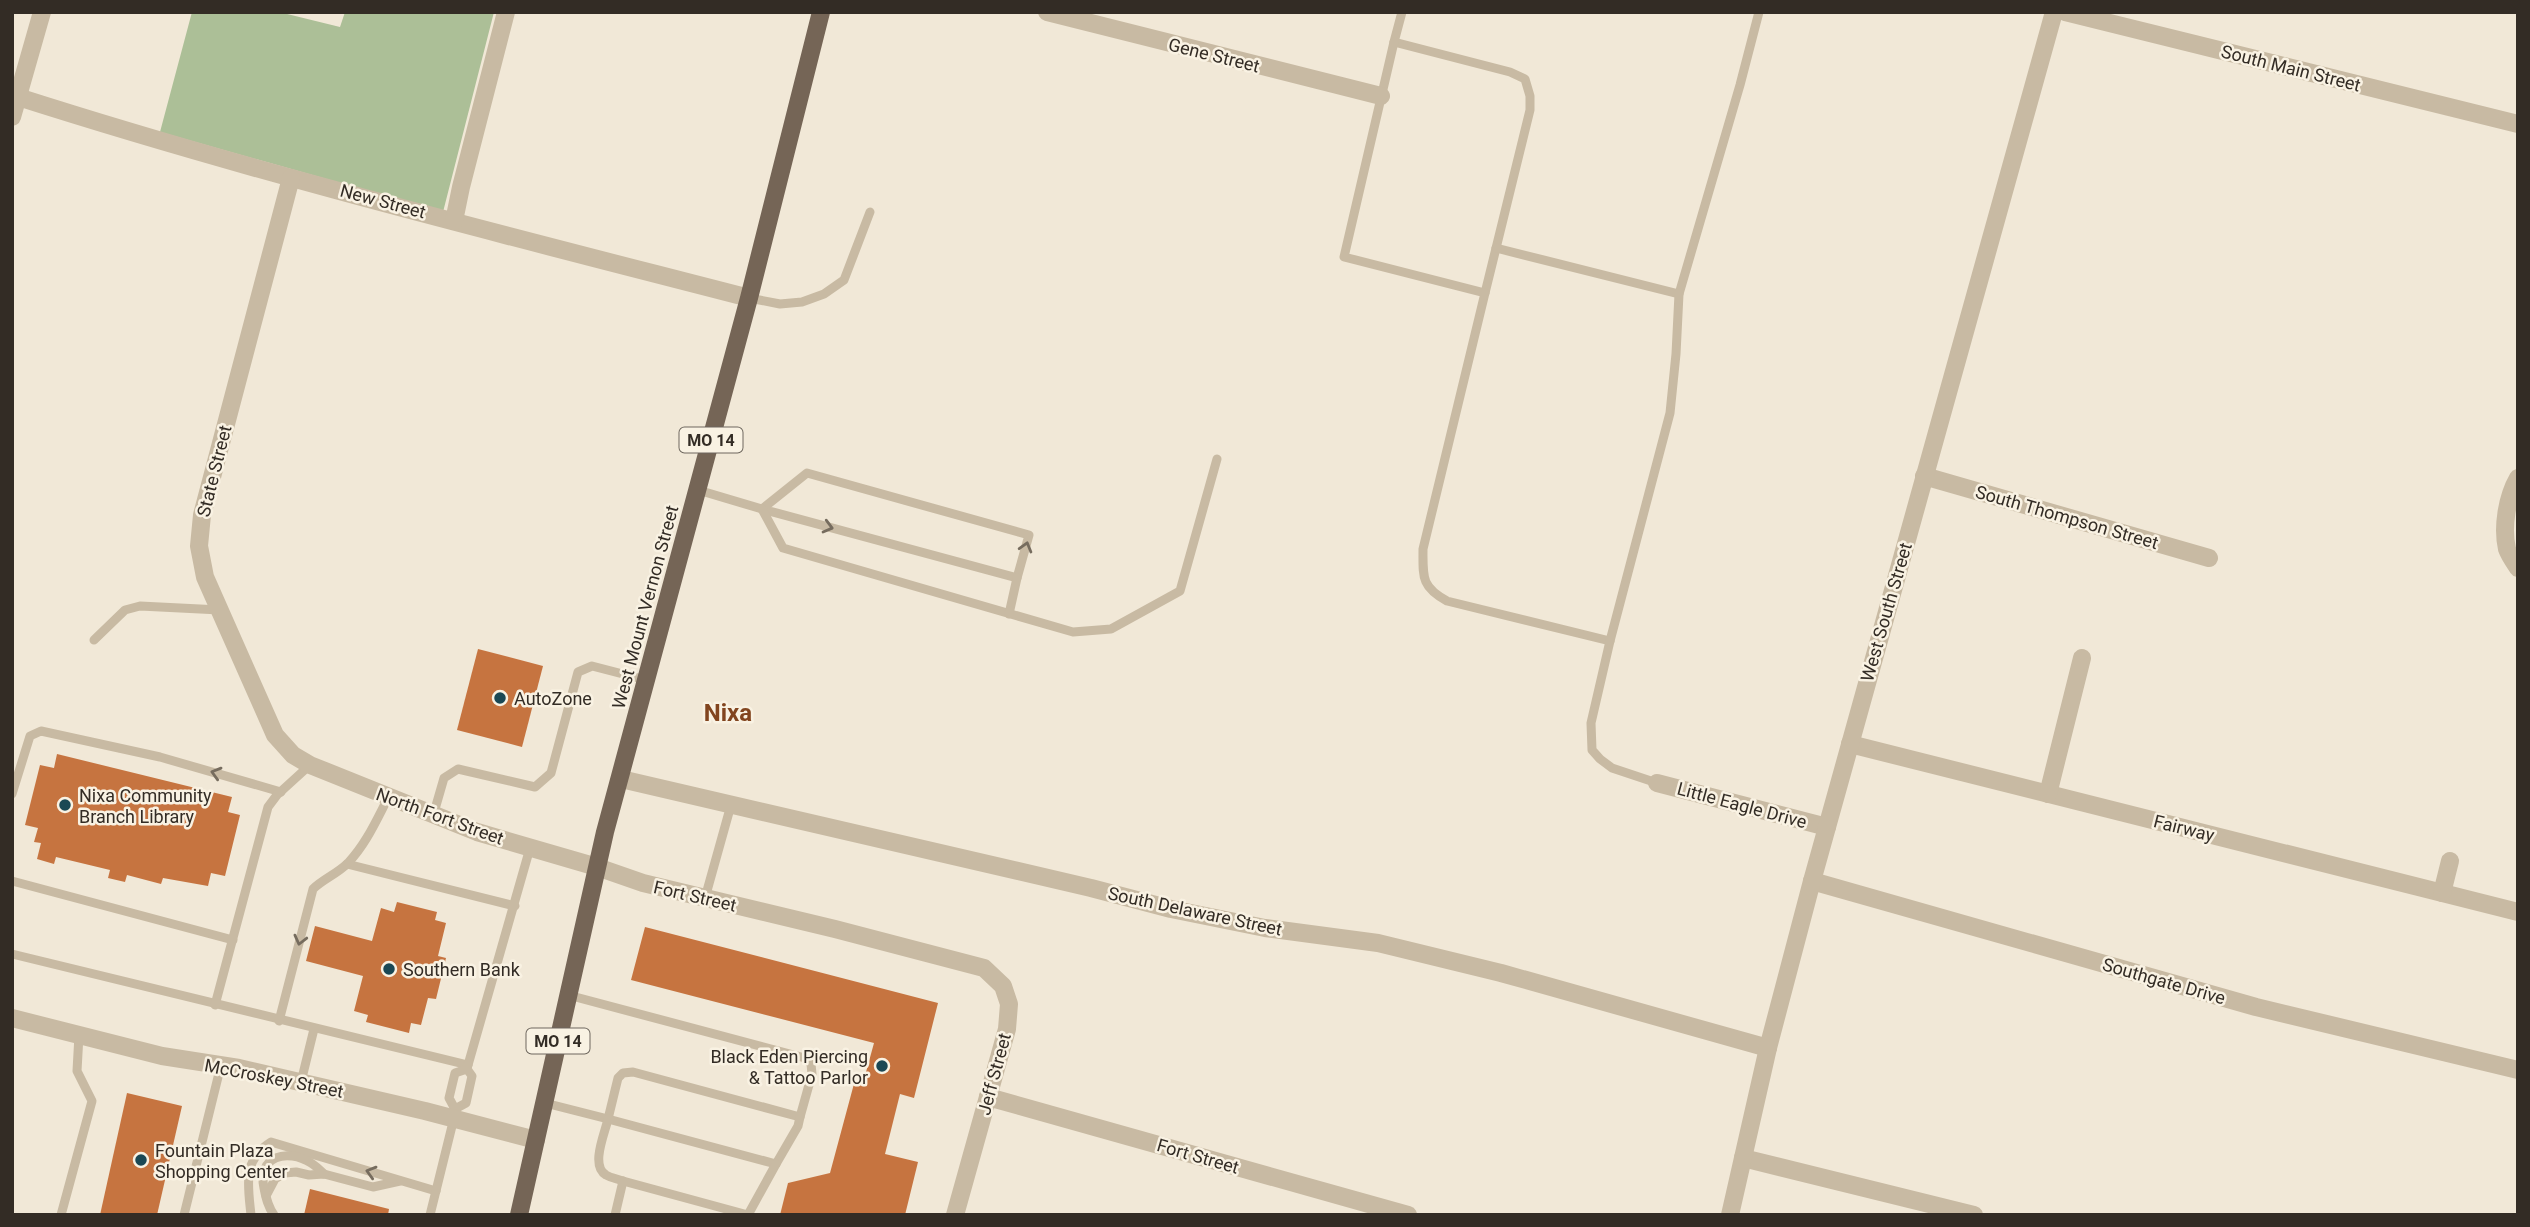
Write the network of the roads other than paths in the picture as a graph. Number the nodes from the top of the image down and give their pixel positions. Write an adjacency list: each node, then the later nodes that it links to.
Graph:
1 (42, 12): 12 (street)
2 (506, 12): 17 (street)
3 (821, 12): 21 (main road, West Mount Vernon Street / MO 14)
4 (1047, 12): 9 (street, Gene Street)
5 (1402, 12): 10 (lane)
6 (1759, 12): 20 (lane)
7 (2054, 12): 23 (street, West South Street)
8 (2065, 12): 14 (street, South Main Street)
9 (1093, 18): 11 (street, Gene Street)
10 (1394, 42): 11 (lane); 18 (lane)
11 (1381, 96): 19 (lane)
12 (18, 97): 13 (street); 15 (street, New Street)
13 (12, 117)
14 (2518, 124)
15 (291, 178): 17 (street, New Street); 30 (street, State Street)
16 (870, 212): 21 (lane)
17 (454, 221): 21 (street, New Street)
18 (1496, 248): 19 (lane); 20 (lane)
19 (1485, 293): 33 (lane)
20 (1679, 294): 33 (lane)
21 (749, 298): 25 (main road, West Mount Vernon Street / MO 14)
22 (1217, 459): 31 (lane)
23 (1924, 476): 27 (street, South Thompson Street); 36 (street, West South Street)
24 (2518, 478): 28 (street)
25 (698, 490): 26 (lane); 35 (main road, West Mount Vernon Street / MO 14)
26 (762, 509): 29 (lane, one-way to 29); 29 (lane, one-way to 26); 31 (lane)
27 (2209, 558)
28 (2518, 568)
29 (1017, 578): 31 (lane)
30 (220, 610): 32 (lane); 37 (street, State Street)
31 (1009, 614)
32 (94, 640)
33 (1610, 641): 40 (lane)
34 (2082, 658): 43 (street)
35 (648, 680): 39 (main road, West Mount Vernon Street / MO 14); 46 (lane)
36 (1850, 744): 43 (street, Fairway); 47 (street, West South Street)
37 (289, 751): 38 (street, North Fort Street)
38 (310, 765): 41 (lane); 44 (street, North Fort Street)
39 (621, 779): 45 (street, South Delaware Street); 51 (main road, West Mount Vernon Street / MO 14)
40 (1657, 783): 47 (street, Little Eagle Drive)
41 (281, 792): 42 (lane, one-way to 42); 59 (lane)
42 (12, 794)
43 (2048, 794): 54 (street, Fairway)
44 (388, 798): 46 (street, North Fort Street); 50 (lane)
45 (731, 805): 55 (lane); 67 (street, South Delaware Street)
46 (433, 816): 48 (street, North Fort Street)
47 (1827, 827): 53 (street, West South Street)
48 (530, 848): 51 (street, North Fort Street); 56 (lane)
49 (2450, 861): 54 (street)
50 (347, 864): 56 (lane); 64 (lane, one-way to 64)
51 (597, 867): 55 (street, Fort Street); 61 (main road, West Mount Vernon Street / MO 14)
52 (12, 881): 59 (lane)
53 (1812, 881): 67 (street, West South Street); 70 (street, Southgate Drive)
54 (2442, 893): 57 (street, Fairway)
55 (705, 898): 58 (street, Fort Street)
56 (514, 906): 69 (lane)
57 (2518, 912)
58 (835, 929): 72 (street, Jeff Street)
59 (233, 940): 62 (lane)
60 (12, 954): 62 (lane)
61 (568, 995): 73 (main road, West Mount Vernon Street / MO 14); 75 (lane)
62 (215, 1005): 64 (lane)
63 (12, 1018): 66 (street, McCroskey Street)
64 (279, 1021): 65 (lane)
65 (314, 1029): 69 (lane); 71 (lane)
66 (79, 1035): 68 (street, McCroskey Street); 87 (lane)
67 (1768, 1048): 78 (street, West South Street)
68 (221, 1065): 71 (street, McCroskey Street); 88 (lane)
69 (468, 1067): 74 (lane); 74 (lane)
70 (2518, 1070)
71 (301, 1082): 74 (street, McCroskey Street)
72 (988, 1097): 94 (street, Jeff Street); 95 (street, Fort Street)
73 (545, 1102): 76 (lane); 77 (main road, West Mount Vernon Street / MO 14)
74 (454, 1113): 77 (street, McCroskey Street); 83 (lane)
75 (800, 1117): 76 (lane); 79 (lane)
76 (608, 1119): 79 (lane); 82 (lane)
77 (536, 1140): 92 (main road, West Mount Vernon Street / MO 14)
78 (1742, 1158): 96 (street, West South Street); 97 (street)
79 (776, 1164): 86 (lane)
80 (324, 1174): 81 (lane); 84 (lane); 84 (lane)
81 (401, 1181): 83 (lane); 89 (lane, one-way to 89)
82 (623, 1181): 86 (lane); 93 (lane)
83 (436, 1191): 85 (lane)
84 (265, 1196): 90 (lane)
85 (431, 1211): 91 (lane)
86 (748, 1214)
87 (61, 1215)
88 (184, 1215)
89 (251, 1215)
90 (274, 1215)
91 (422, 1215)
92 (519, 1215)
93 (615, 1215)
94 (955, 1215)
95 (1408, 1215)
96 (1730, 1215)
97 (1974, 1215)

